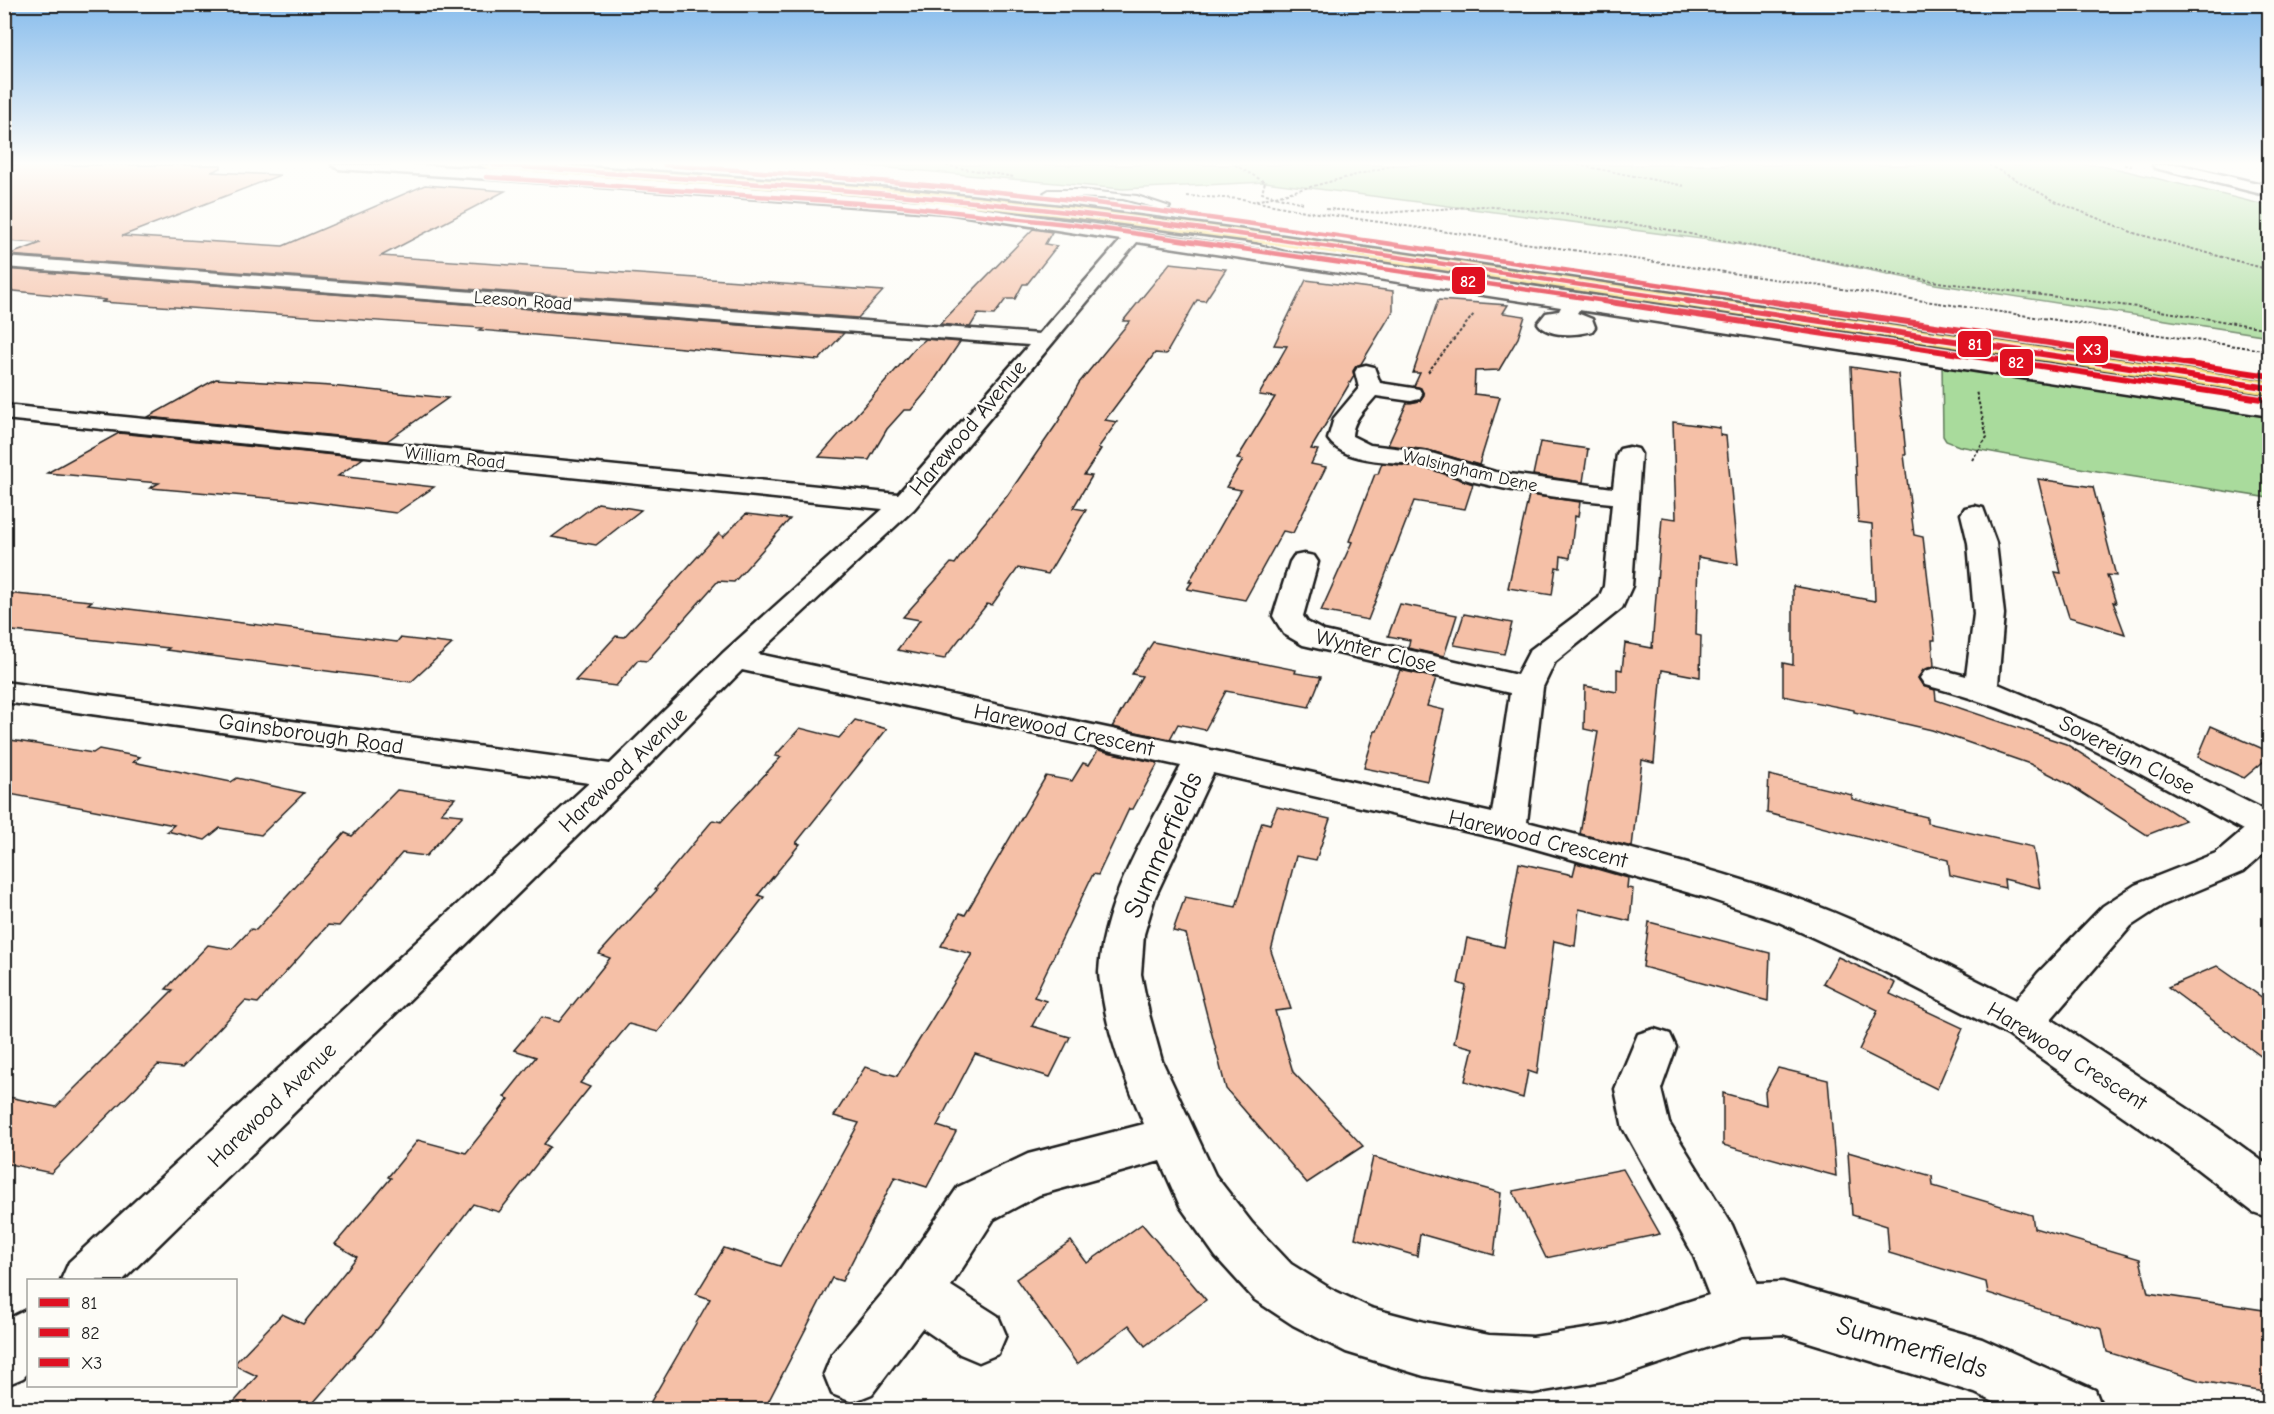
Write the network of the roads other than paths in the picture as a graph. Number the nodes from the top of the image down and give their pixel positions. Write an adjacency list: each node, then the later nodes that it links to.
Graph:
1 (1106, 231): 4 (street)
2 (1213, 231): 8 (highway)
3 (1334, 231): 7 (highway)
4 (1134, 235): 6 (street, Harewood Avenue); 10 (street)
5 (4, 262): 6 (street, Leeson Road)
6 (1042, 340): 14 (street, Harewood Avenue)
7 (2270, 365)
8 (2270, 388)
9 (1411, 394): 13 (street, Walsingham Dene)
10 (2270, 409)
11 (4, 412): 14 (street, William Road)
12 (1629, 454): 13 (street)
13 (1627, 497): 19 (street)
14 (905, 503): 17 (street, Harewood Avenue)
15 (1974, 514): 20 (street)
16 (1304, 562): 19 (street, Wynter Close)
17 (735, 659): 22 (street, Harewood Crescent); 23 (street, Harewood Avenue)
18 (1936, 678): 20 (street, Sovereign Close)
19 (1527, 687): 25 (street)
20 (1981, 689): 24 (street, Sovereign Close)
21 (4, 692): 23 (street, Gainsborough Road)
22 (1202, 759): 25 (street, Harewood Crescent); 28 (street, Summerfields)
23 (618, 776): 30 (street, Harewood Avenue)
24 (2269, 827): 26 (street)
25 (1508, 829): 26 (street, Harewood Crescent)
26 (2023, 1023): 29 (street, Harewood Crescent)
27 (1654, 1047): 32 (street)
28 (1174, 1137): 31 (street); 32 (street, Summerfields)
29 (2270, 1196)
30 (89, 1279)
31 (916, 1294): 33 (street); 34 (street)
32 (1743, 1310): 35 (street, Summerfields)
33 (980, 1335)
34 (852, 1374)
35 (2075, 1410)

